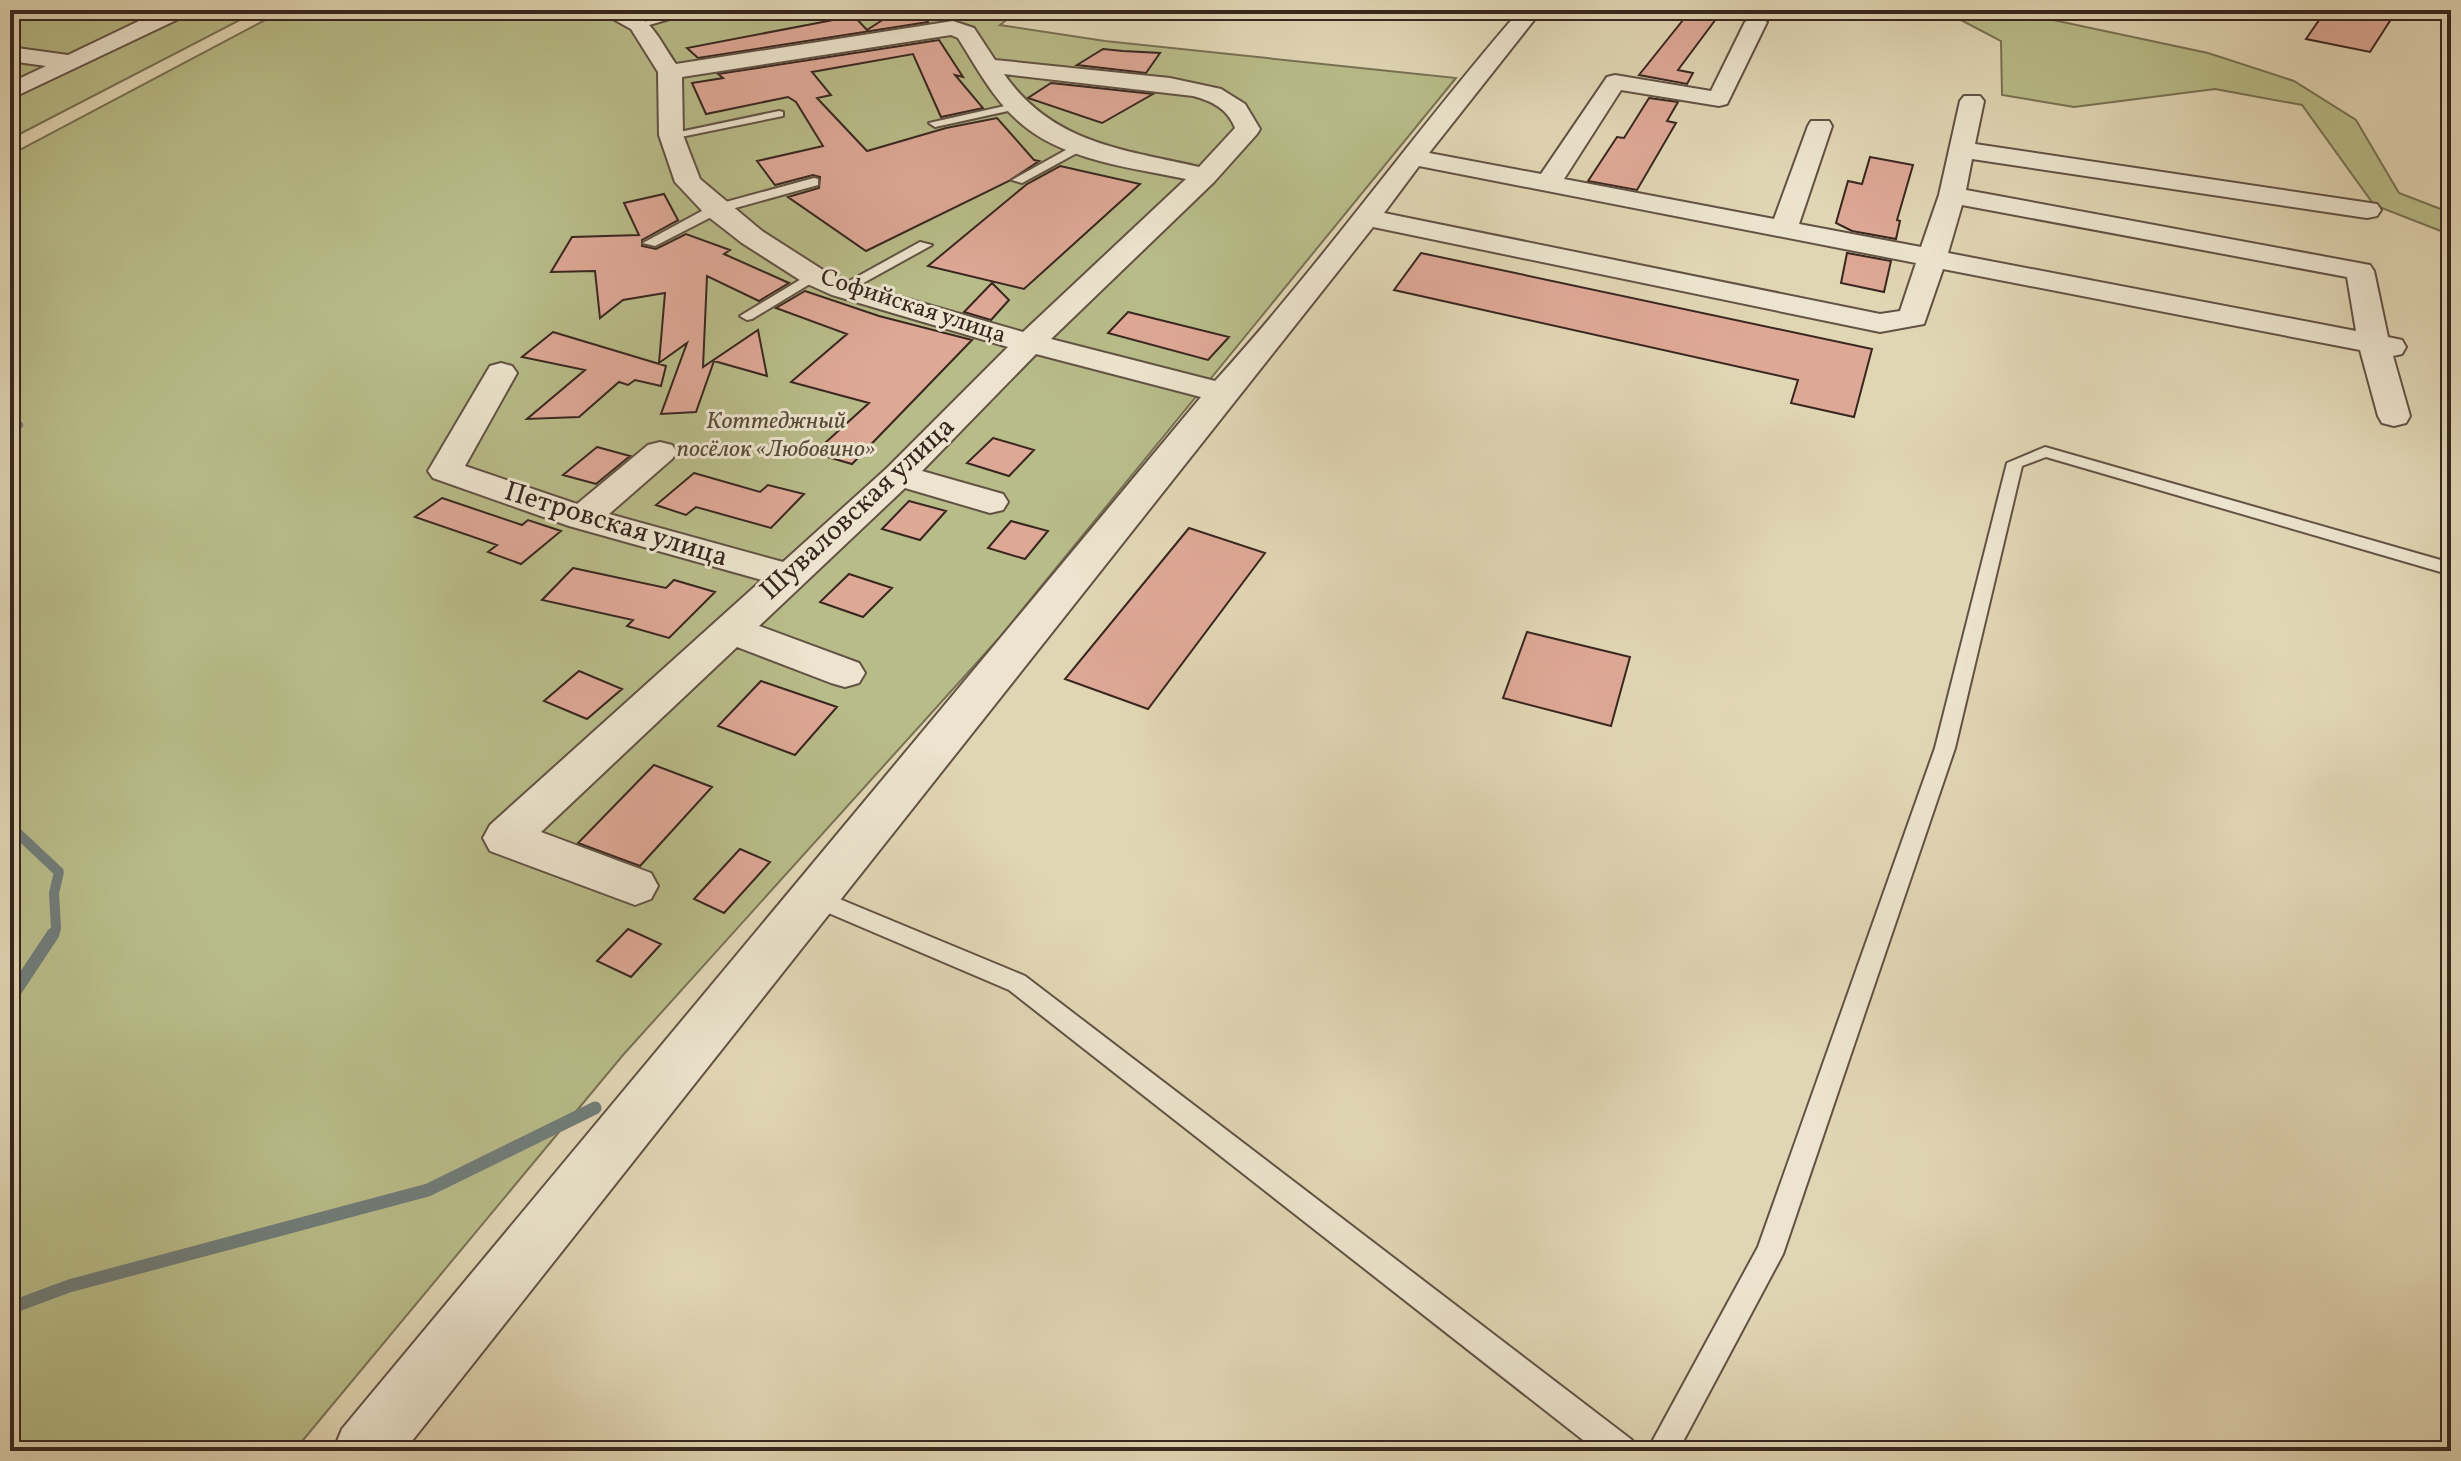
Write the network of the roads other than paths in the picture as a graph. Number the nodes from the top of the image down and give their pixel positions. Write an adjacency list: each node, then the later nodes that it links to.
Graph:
1 (179, 10): 10 (street)
2 (608, 10): 7 (street)
3 (695, 10): 7 (lane)
4 (955, 10): 8 (street)
5 (1531, 10): 22 (street)
6 (1756, 22): 26 (street)
7 (639, 25): 12 (street)
8 (966, 33): 11 (street); 12 (street)
9 (10, 54): 10 (street)
10 (70, 62): 13 (street)
11 (988, 67): 15 (street); 23 (street, Шуваловская улица)
12 (670, 72): 19 (street, Софийская улица)
13 (10, 92)
14 (1972, 101): 21 (street)
15 (1018, 106): 17 (lane); 20 (street)
16 (779, 114): 19 (lane)
17 (935, 123)
18 (1820, 126): 31 (street)
19 (671, 135): 28 (street, Софийская улица)
20 (1082, 145): 23 (street); 24 (lane)
21 (1964, 150): 27 (street); 29 (street)
22 (1411, 157): 26 (street); 30 (street)
23 (1205, 176): 38 (street, Шуваловская улица)
24 (1018, 180)
25 (814, 182): 28 (lane)
26 (1548, 183): 31 (street)
27 (1952, 195): 34 (street); 39 (street)
28 (716, 209): 32 (lane); 35 (street, Софийская улица)
29 (2367, 210)
30 (1364, 217): 34 (street); 41 (street)
31 (1784, 229): 34 (street)
32 (650, 243)
33 (925, 245): 36 (lane)
34 (1933, 258): 39 (street)
35 (813, 276): 36 (street, Софийская улица); 37 (lane)
36 (842, 289): 38 (street, Софийская улица)
37 (747, 316)
38 (1029, 343): 41 (street, Софийская улица); 44 (street, Шуваловская улица)
39 (2383, 346): 42 (street)
40 (501, 373): 46 (street, Петровская улица)
41 (1222, 393): 52 (street)
42 (2394, 416)
43 (660, 452): 46 (street)
44 (899, 475): 45 (street); 48 (street, Шуваловская улица)
45 (990, 502)
46 (582, 518): 48 (street, Петровская улица)
47 (2451, 569): 55 (lane)
48 (787, 575): 49 (street, Шуваловская улица)
49 (730, 630): 50 (street); 51 (street, Шуваловская улица)
50 (845, 673)
51 (635, 886)
52 (813, 897): 53 (street); 54 (lane)
53 (364, 1451)
54 (1621, 1451)
55 (1662, 1451)

